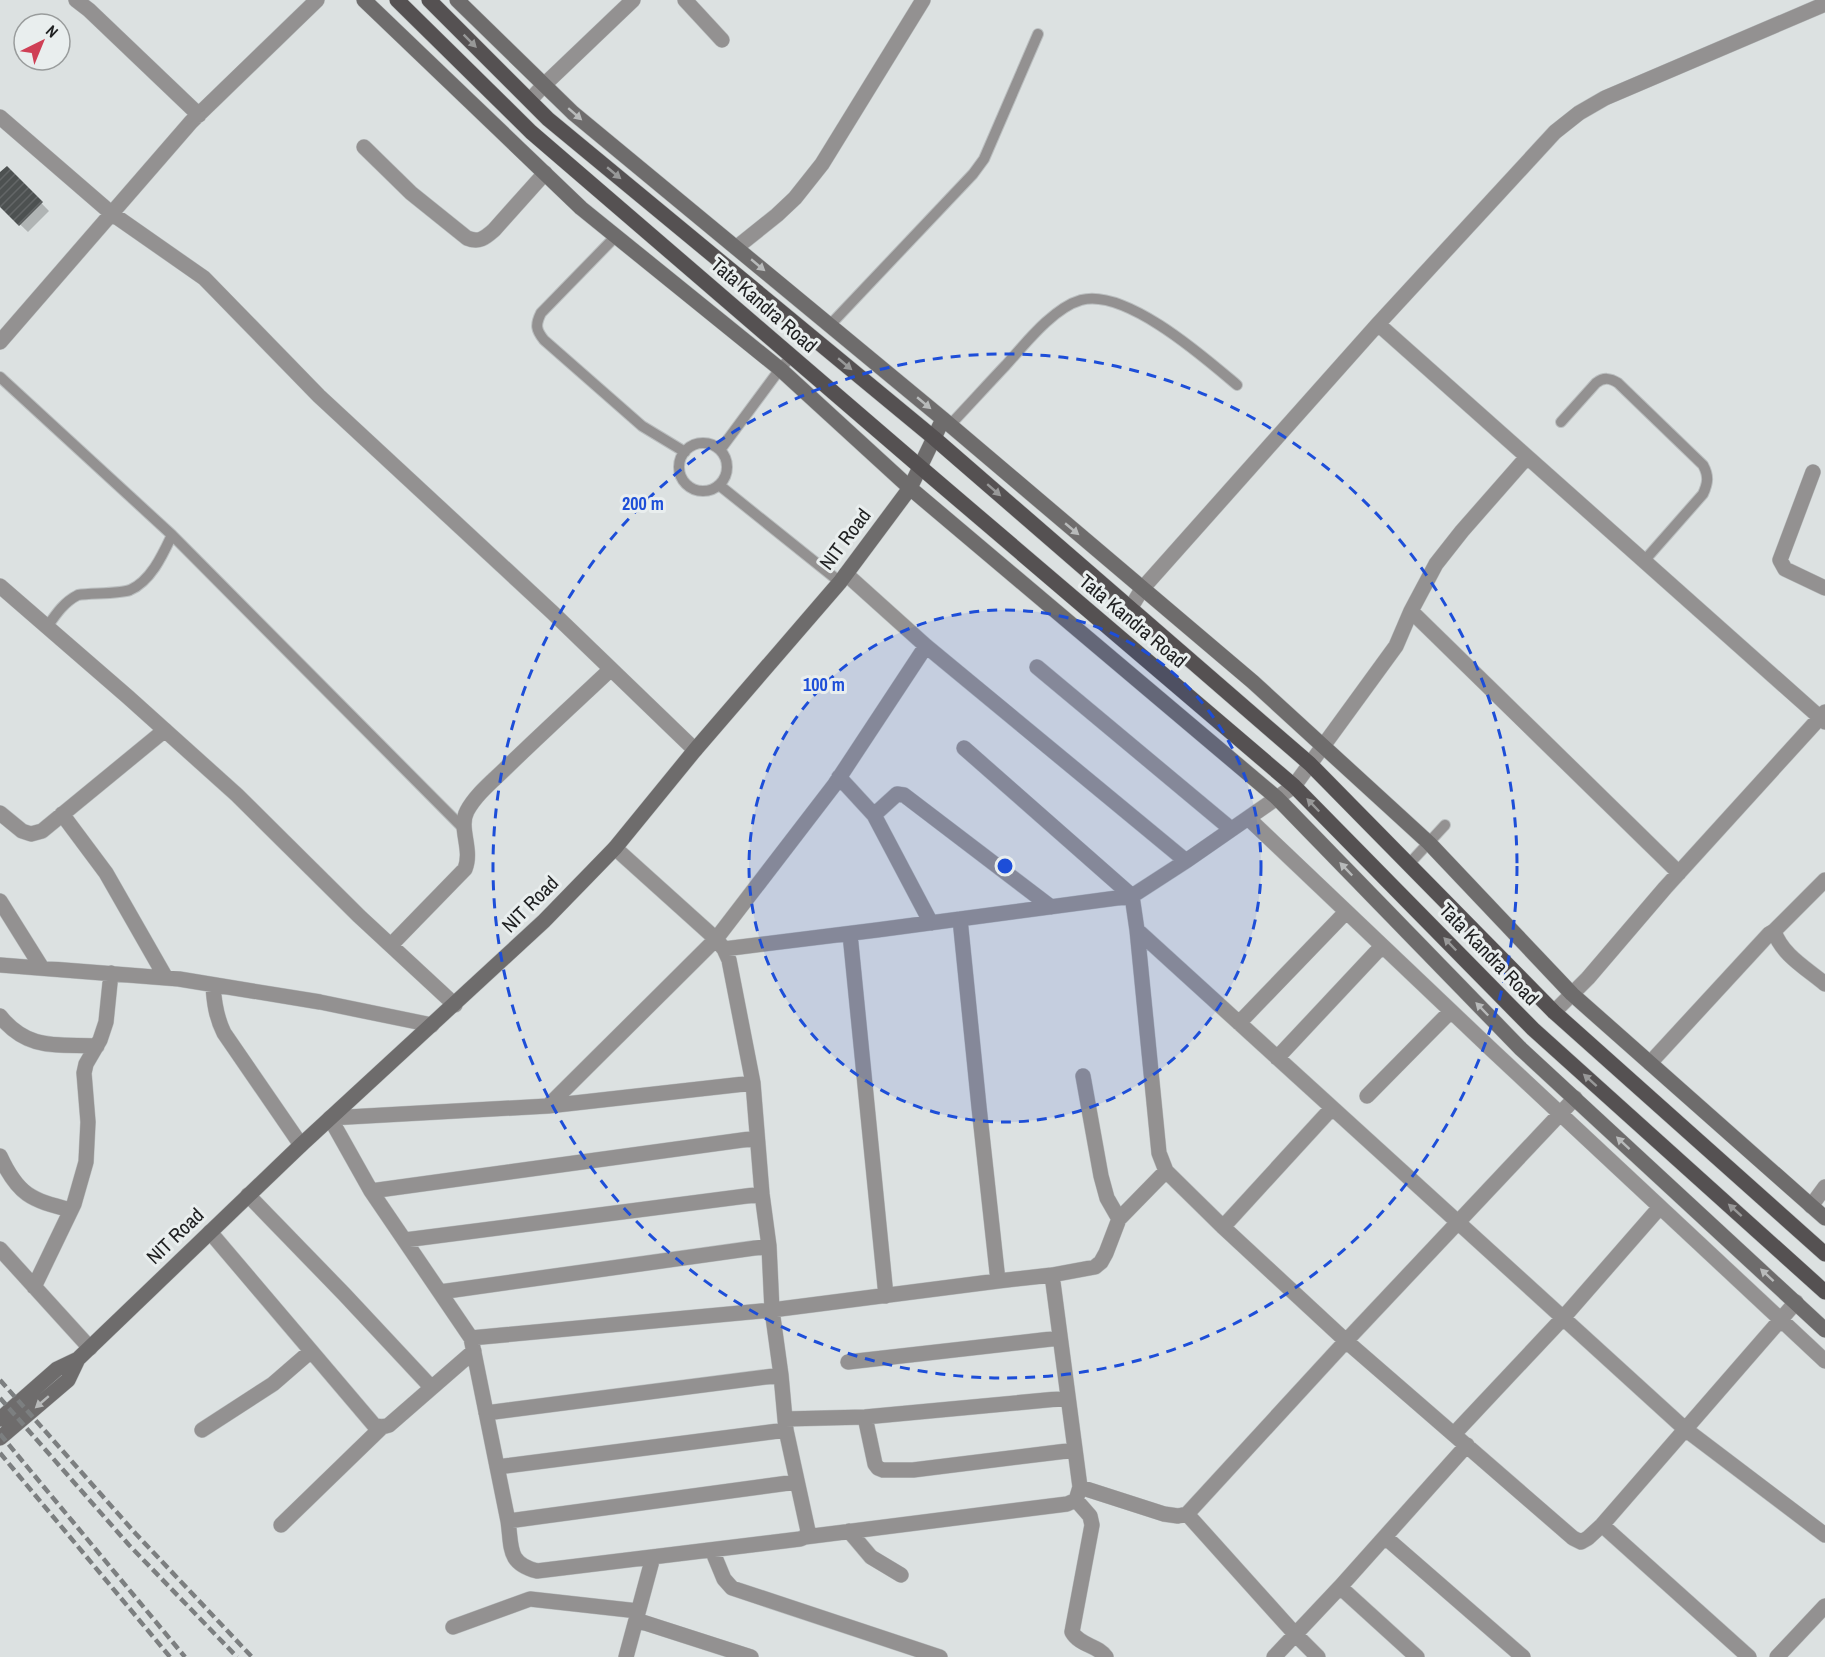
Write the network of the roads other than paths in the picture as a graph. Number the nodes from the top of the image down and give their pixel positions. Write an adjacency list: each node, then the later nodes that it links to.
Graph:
1 (76, 0): 15 (street)
2 (317, 0): 15 (street)
3 (364, 0): 18 (street)
4 (397, 0): 25 (main road, Tata Kandra Road)
5 (429, 0): 14 (main road, Tata Kandra Road, one-way to 14)
6 (458, 0): 13 (street)
7 (633, 0): 13 (street)
8 (685, 0): 12 (street)
9 (923, 0): 21 (street)
10 (1825, 4): 22 (street)
11 (1038, 34): 23 (lane)
12 (722, 40)
13 (544, 85): 14 (street); 21 (street, one-way to 21)
14 (530, 100): 31 (main road, Tata Kandra Road, one-way to 31)
15 (199, 115): 19 (street)
16 (0, 117): 19 (street)
17 (364, 147): 18 (street)
18 (545, 173): 20 (street)
19 (111, 213): 24 (street); 50 (street)
20 (616, 236): 26 (street); 33 (lane)
21 (736, 247): 23 (street, one-way to 23)
22 (1378, 324): 34 (street); 44 (street)
23 (830, 325): 29 (street, one-way to 29)
24 (0, 342)
25 (792, 356): 26 (lane); 35 (main road, Tata Kandra Road)
26 (780, 369): 32 (lane); 38 (street)
27 (0, 377): 39 (lane)
28 (1237, 385): 29 (lane)
29 (947, 422): 31 (street, NIT Road); 44 (street, one-way to 44)
30 (1560, 422): 40 (lane)
31 (934, 438): 35 (street, NIT Road); 45 (main road, Tata Kandra Road, one-way to 45)
32 (720, 450): 33 (lane); 37 (lane)
33 (685, 452): 37 (lane)
34 (1527, 457): 40 (street); 46 (street)
35 (919, 466): 38 (street, NIT Road); 60 (main road, Tata Kandra Road)
36 (1813, 472): 43 (street)
37 (719, 485): 41 (lane)
38 (910, 488): 41 (street, NIT Road); 61 (street)
39 (172, 535): 47 (lane); 68 (lane)
40 (1644, 561): 53 (street)
41 (843, 578): 48 (street); 57 (street, NIT Road)
42 (0, 586): 47 (street)
43 (1825, 588)
44 (1142, 589): 45 (street); 51 (street)
45 (1130, 609): 52 (main road, Tata Kandra Road)
46 (1411, 611): 55 (street); 73 (street)
47 (47, 627): 54 (street)
48 (926, 646): 59 (street); 71 (street)
49 (1037, 667): 67 (street)
50 (611, 669): 57 (street); 68 (street)
51 (1253, 682): 52 (street); 55 (street)
52 (1236, 699): 58 (main road, Tata Kandra Road)
53 (1823, 717): 73 (street)
54 (165, 730): 63 (street); 85 (street)
55 (1324, 747): 58 (street); 69 (street)
56 (964, 748): 75 (street)
57 (695, 750): 70 (street, NIT Road)
58 (1310, 764): 60 (street); 72 (main road, Tata Kandra Road)
59 (839, 777): 64 (street); 84 (street)
60 (1294, 786): 61 (street); 135 (main road, Tata Kandra Road, one-way to 60)
61 (1277, 798): 65 (street); 106 (street, one-way to 61)
62 (0, 813): 63 (street)
63 (62, 814): 90 (street)
64 (874, 815): 77 (street); 80 (street)
65 (1248, 818): 67 (street); 78 (street)
66 (1445, 825): 69 (lane)
67 (1231, 829): 71 (street)
68 (465, 830): 85 (street)
69 (1428, 842): 72 (lane); 93 (street)
70 (615, 848): 84 (street); 94 (street, NIT Road)
71 (1186, 861): 75 (street)
72 (1409, 864): 96 (main road, Tata Kandra Road)
73 (1678, 873): 93 (street)
74 (1825, 880): 82 (street)
75 (1132, 896): 77 (street); 81 (street)
76 (0, 901): 88 (street)
77 (1051, 907): 79 (street)
78 (1346, 912): 86 (street); 98 (street)
79 (960, 920): 80 (street); 132 (street)
80 (931, 923): 83 (street)
81 (1137, 930): 98 (street); 114 (street)
82 (1774, 931): 91 (street); 102 (street)
83 (850, 934): 84 (street); 136 (street)
84 (720, 944): 104 (street); 107 (street)
85 (391, 945): 94 (street)
86 (1382, 946): 95 (street); 101 (street)
87 (0, 964): 88 (street)
88 (42, 968): 89 (street)
89 (111, 974): 90 (street); 100 (street)
90 (166, 978): 92 (street)
91 (1825, 984)
92 (213, 985): 99 (street); 112 (street)
93 (1572, 994): 96 (street); 102 (street)
94 (454, 1005): 99 (street, NIT Road)
95 (1450, 1011): 105 (street); 109 (street)
96 (1554, 1012): 130 (main road, Tata Kandra Road)
97 (0, 1016): 100 (street)
98 (1239, 1023): 101 (street)
99 (432, 1025): 110 (street, NIT Road)
100 (97, 1046): 121 (street)
101 (1277, 1058): 108 (street)
102 (1650, 1063): 119 (street)
103 (1083, 1076): 123 (street)
104 (753, 1083): 107 (street); 111 (street)
105 (1367, 1096)
106 (1575, 1098): 109 (street); 137 (street, one-way to 106)
107 (548, 1106): 110 (street)
108 (1332, 1108): 124 (street); 125 (street)
109 (1560, 1113): 120 (street); 124 (street)
110 (330, 1118): 112 (street, NIT Road); 116 (street)
111 (757, 1138): 116 (street); 117 (street)
112 (301, 1145): 118 (street, NIT Road)
113 (0, 1156): 121 (street)
114 (1166, 1171): 123 (street); 125 (street)
115 (1825, 1187): 119 (street)
116 (371, 1191): 127 (street)
117 (762, 1194): 127 (street); 128 (street)
118 (248, 1195): 126 (street, NIT Road); 151 (street)
119 (1811, 1206): 122 (street)
120 (1660, 1207): 139 (street); 140 (street)
121 (70, 1210): 133 (street)
122 (1825, 1218)
123 (1119, 1219): 131 (street)
124 (1458, 1222): 139 (street); 143 (street)
125 (1223, 1227): 143 (street)
126 (210, 1232): 145 (street, NIT Road); 146 (street)
127 (405, 1240): 134 (street)
128 (769, 1246): 134 (street); 138 (street)
129 (0, 1249): 133 (street)
130 (1825, 1254)
131 (1052, 1275): 132 (street); 142 (street)
132 (999, 1281): 136 (street)
133 (34, 1287): 145 (street)
134 (440, 1292): 144 (street)
135 (1825, 1292)
136 (886, 1296): 138 (street)
137 (1796, 1302): 140 (street); 141 (street)
138 (771, 1310): 144 (street); 150 (street)
139 (1563, 1318): 158 (street); 160 (street)
140 (1780, 1319): 148 (street); 158 (street)
141 (1825, 1329)
142 (1060, 1338): 149 (street); 152 (street)
143 (1346, 1341): 160 (street); 167 (street)
144 (472, 1345): 151 (street); 153 (street)
145 (90, 1348): 147 (street, NIT Road)
146 (311, 1351): 157 (street); 159 (street)
147 (78, 1359): 155 (street, NIT Road); 161 (street, NIT Road, one-way to 161)
148 (1825, 1361)
149 (848, 1362)
150 (781, 1375): 153 (street); 156 (street)
151 (431, 1387): 157 (street)
152 (1068, 1398): 154 (street); 163 (street)
153 (486, 1413): 164 (street)
154 (866, 1417): 156 (street); 163 (street)
155 (0, 1419)
156 (785, 1424): 164 (street); 165 (street)
157 (382, 1427): 169 (street)
158 (1685, 1429): 170 (street); 172 (street)
159 (202, 1430)
160 (1454, 1434): 162 (street)
161 (0, 1438)
162 (1467, 1446): 170 (street); 174 (street)
163 (1075, 1450): 166 (street)
164 (497, 1467): 168 (street)
165 (796, 1482): 168 (street); 173 (street)
166 (1078, 1494): 167 (street); 171 (street); 186 (street)
167 (1188, 1514): 182 (street)
168 (508, 1521): 176 (street)
169 (280, 1525)
170 (1602, 1525): 191 (street)
171 (849, 1531): 173 (street); 177 (street)
172 (1825, 1535)
173 (805, 1537): 175 (street)
174 (1385, 1537): 178 (street); 190 (street)
175 (712, 1550): 176 (street); 185 (street)
176 (653, 1557): 180 (street)
177 (901, 1575)
178 (1340, 1587): 182 (street); 189 (street)
179 (1825, 1606): 192 (street)
180 (637, 1616): 181 (street); 183 (street); 184 (street)
181 (453, 1627)
182 (1295, 1634): 187 (street); 188 (street)
183 (626, 1657)
184 (751, 1657)
185 (940, 1657)
186 (1106, 1657)
187 (1275, 1657)
188 (1318, 1657)
189 (1417, 1657)
190 (1523, 1657)
191 (1749, 1657)
192 (1777, 1657)

